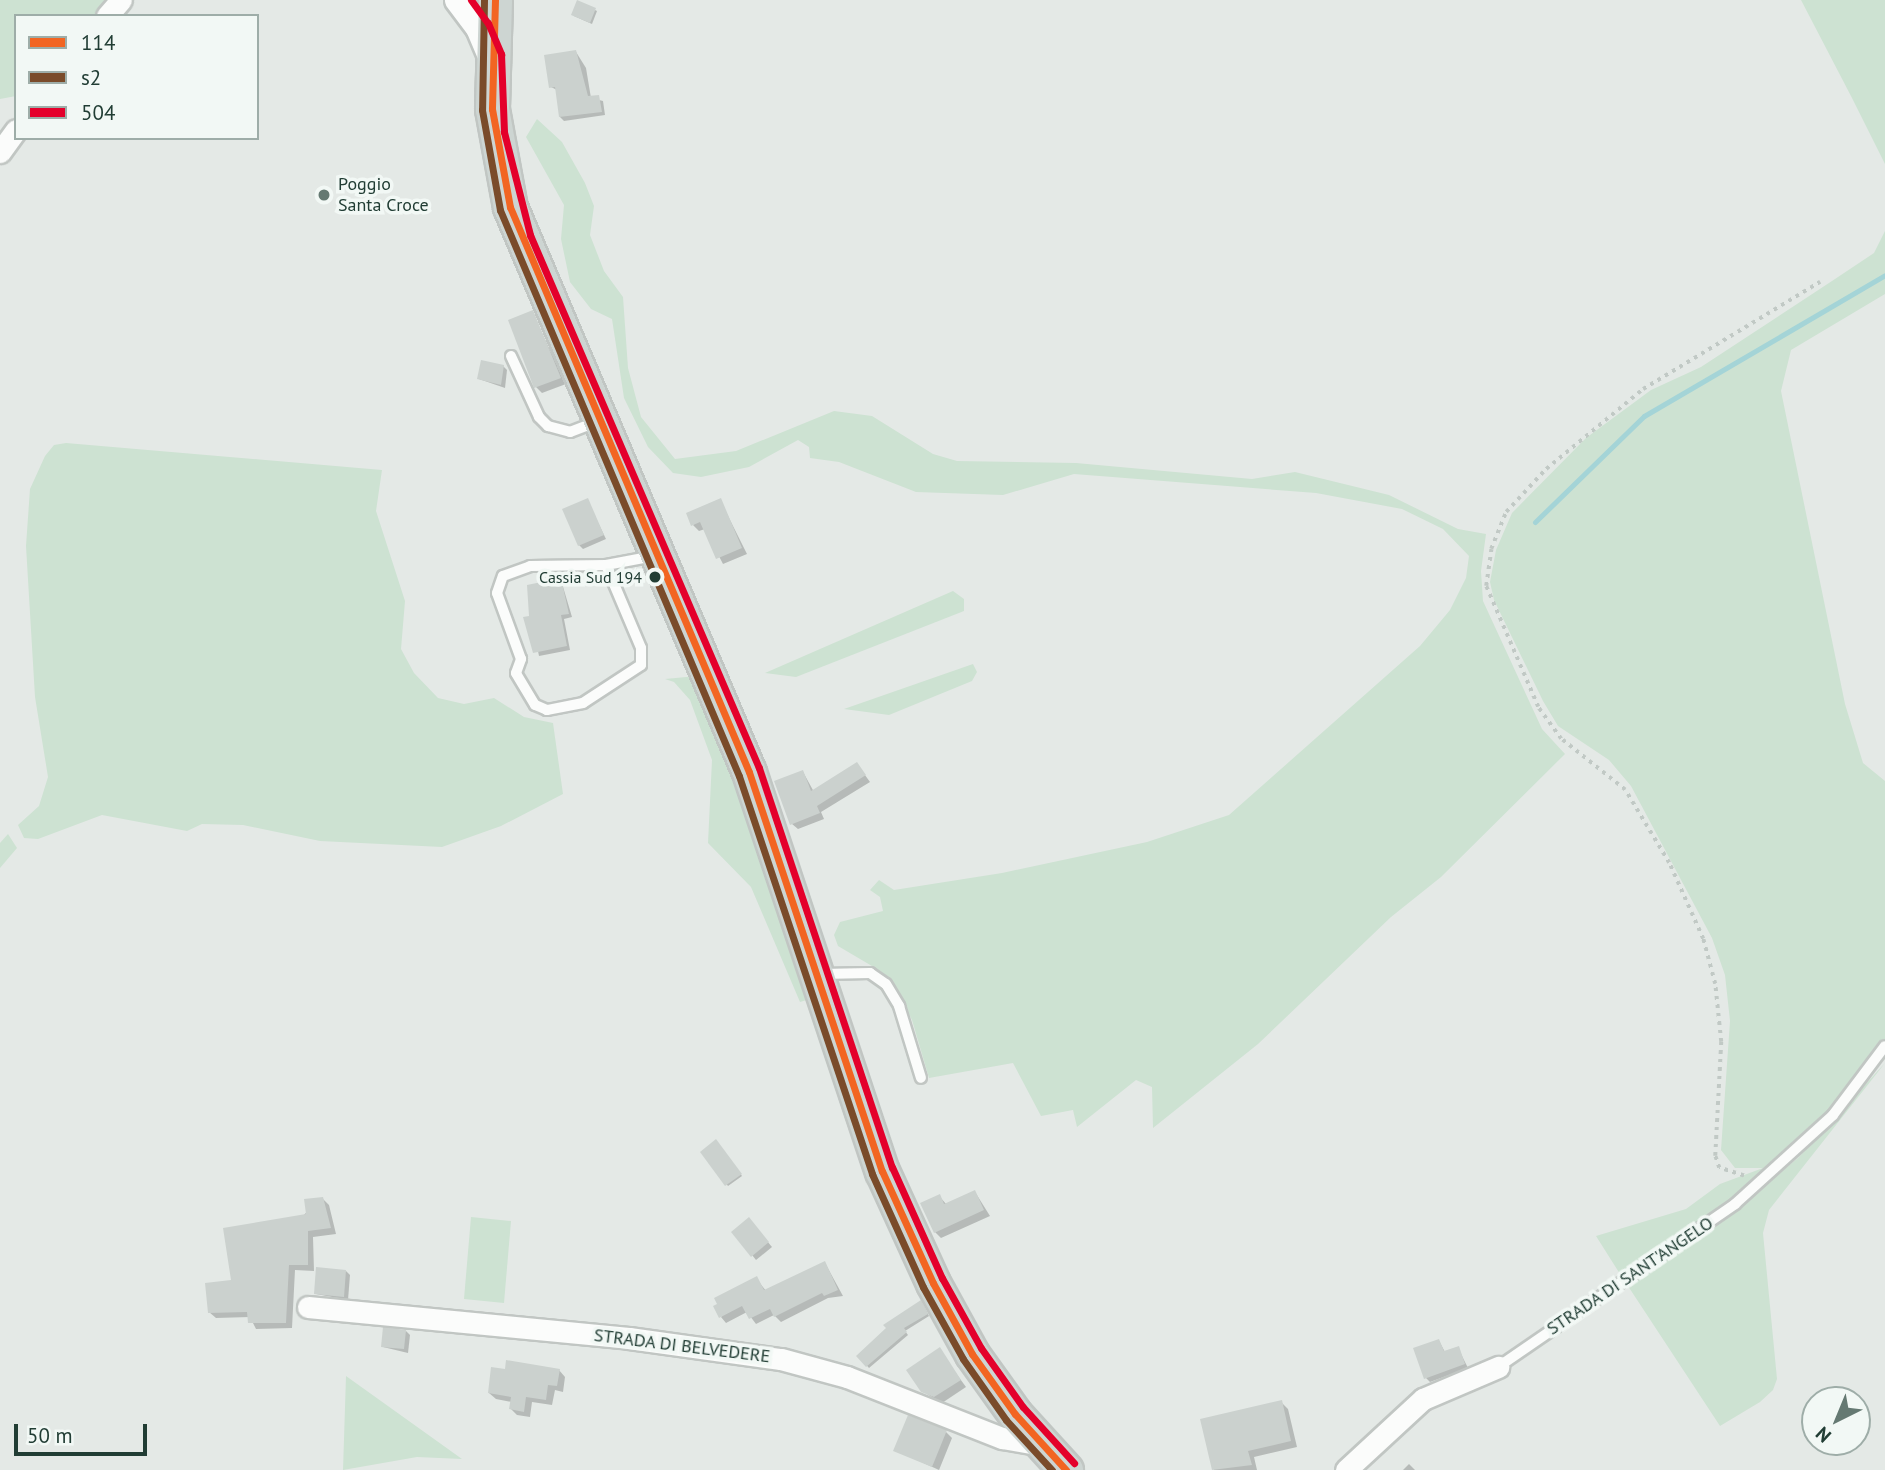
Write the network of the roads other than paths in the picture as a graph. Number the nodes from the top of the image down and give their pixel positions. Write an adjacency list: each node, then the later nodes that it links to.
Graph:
1 (121, 0): 4 (street)
2 (458, 0): 5 (street)
3 (495, 0): 5 (main road)
4 (109, 14)
5 (491, 56): 9 (main road)
6 (14, 133): 7 (street)
7 (0, 152)
8 (511, 356): 9 (lane)
9 (598, 421): 10 (main road)
10 (657, 555): 11 (lane); 12 (main road)
11 (606, 565): 11 (lane)
12 (818, 974): 14 (lane); 17 (main road)
13 (1885, 1046): 16 (lane, STRADA DI SANT'ANGELO)
14 (921, 1078)
15 (308, 1307): 17 (street, STRADA DI BELVEDERE)
16 (1498, 1367): 19 (street, STRADA DI SANT'ANGELO)
17 (1043, 1445): 18 (main road)
18 (1066, 1470)
19 (1346, 1470)

